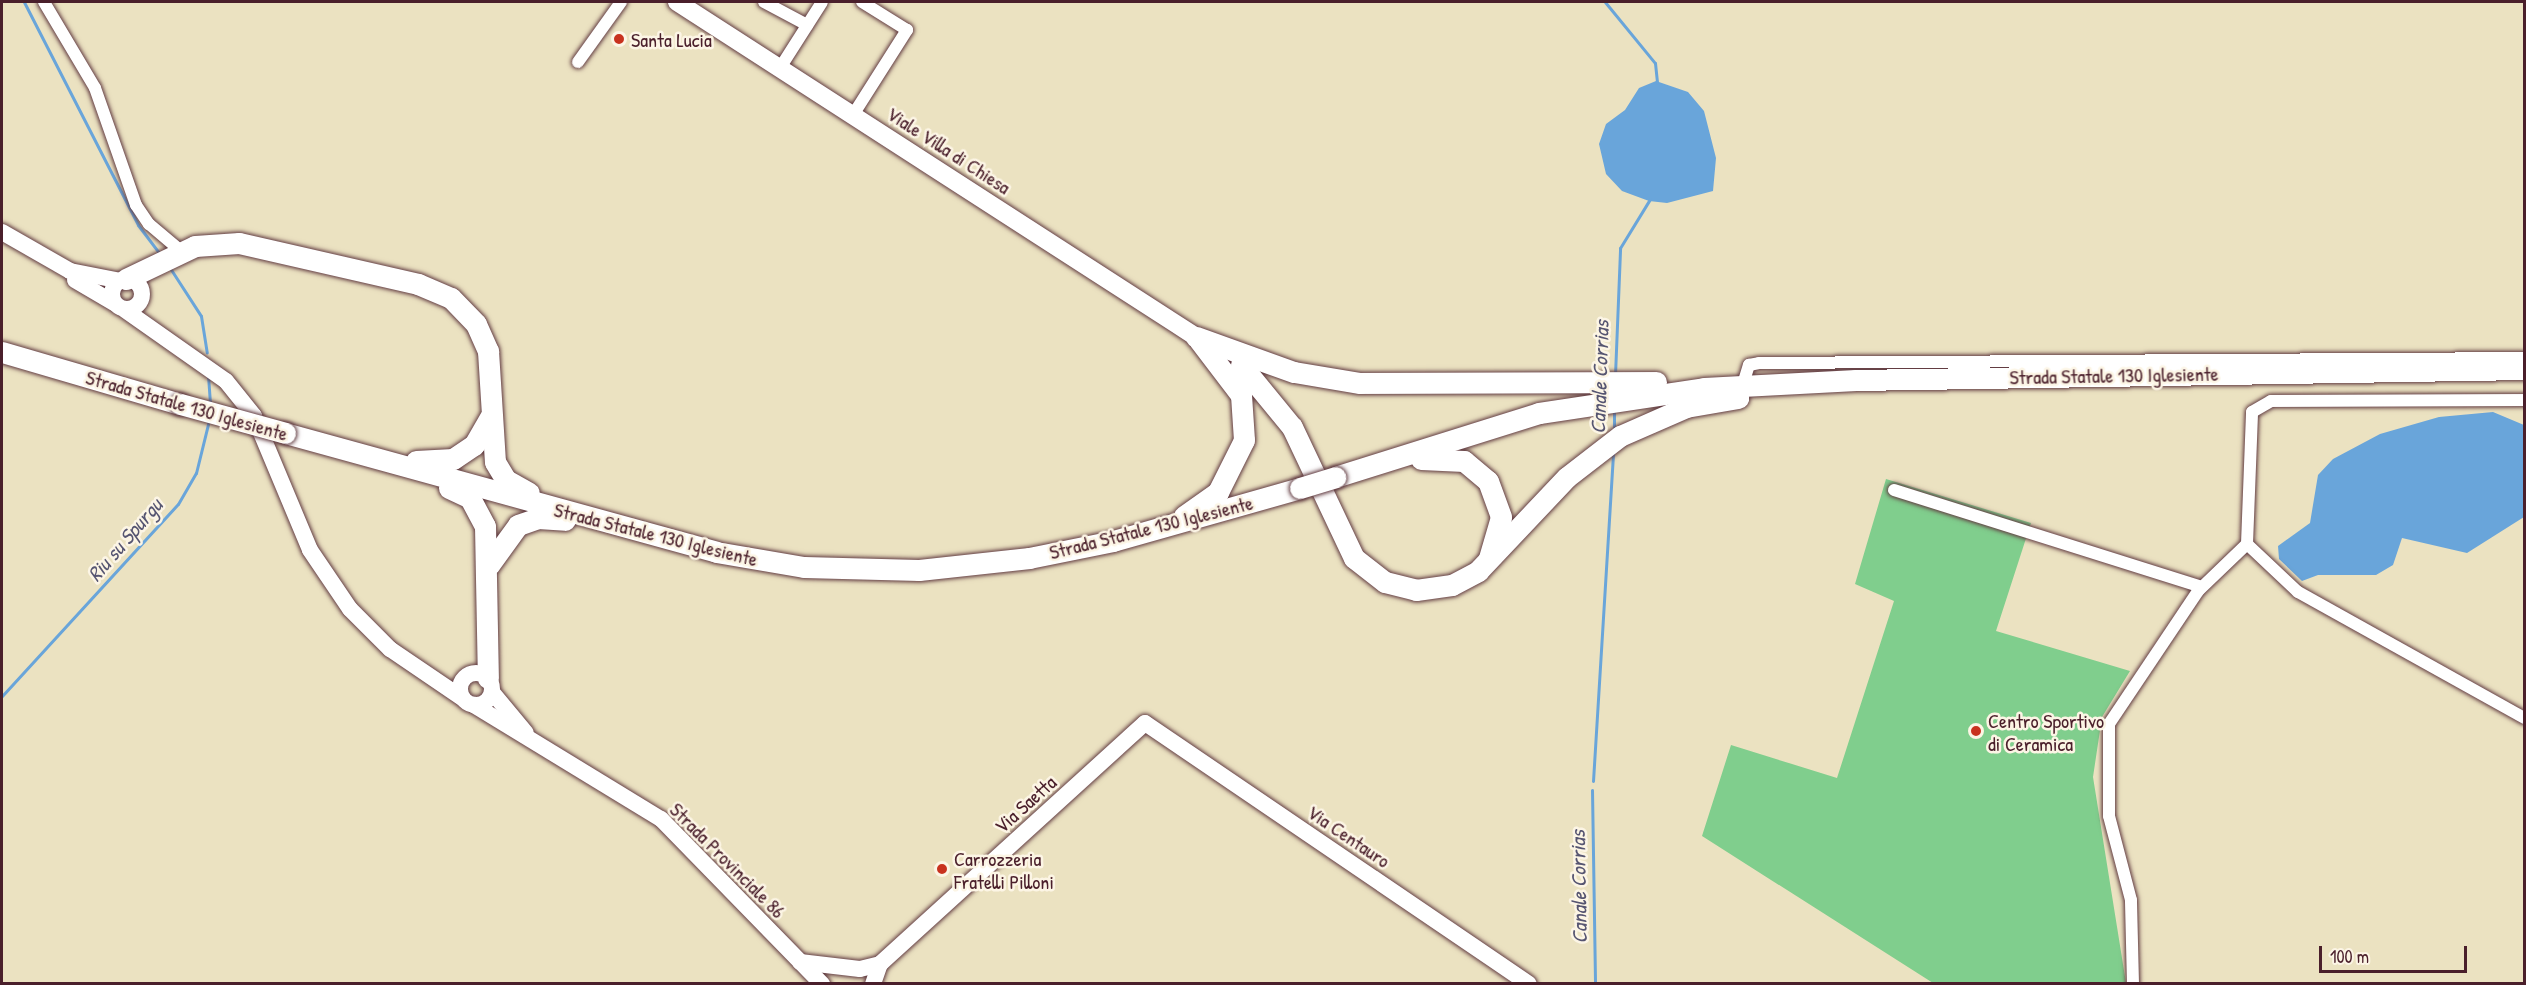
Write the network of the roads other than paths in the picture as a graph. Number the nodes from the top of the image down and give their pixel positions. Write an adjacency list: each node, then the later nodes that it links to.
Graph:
1 (44, 2): 13 (street)
2 (677, 2): 9 (main road, Viale Villa di Chiesa)
3 (764, 2): 7 (street)
4 (822, 2): 7 (street)
5 (862, 2): 10 (street)
6 (616, 3): 8 (street)
7 (807, 25): 9 (street)
8 (578, 62)
9 (780, 68): 10 (main road, Viale Villa di Chiesa)
10 (853, 115): 17 (main road, Viale Villa di Chiesa)
11 (2, 232): 14 (street)
12 (2, 238): 15 (street, Strada Provinciale 86)
13 (181, 251): 14 (highway); 30 (highway)
14 (133, 287): 15 (street); 15 (street); 16 (street, Strada Provinciale 86)
15 (119, 306): 16 (street, Strada Provinciale 86)
16 (164, 333): 40 (street, Strada Provinciale 86)
17 (1196, 337): 20 (main road, Viale Villa di Chiesa); 28 (highway); 34 (highway)
18 (2, 352): 31 (highway, Strada Statale 130 Iglesiente, bridge)
19 (2524, 358): 23 (street)
20 (1241, 365): 37 (highway)
21 (2524, 369): 22 (highway, Strada Statale 130 Iglesiente)
22 (1856, 380): 23 (highway); 25 (highway, Strada Statale 130 Iglesiente)
23 (1744, 381): 26 (highway)
24 (2524, 381): 27 (highway, Strada Statale 130 Iglesiente)
25 (1704, 388): 26 (highway, Strada Statale 130 Iglesiente); 27 (highway, Strada Statale 130 Iglesiente)
26 (1621, 390): 28 (highway)
27 (1814, 391): 37 (highway)
28 (1591, 393): 32 (highway, Strada Statale 130 Iglesiente)
29 (2524, 400): 36 (street)
30 (490, 417): 31 (highway); 35 (highway)
31 (347, 451): 35 (highway, Strada Statale 130 Iglesiente); 38 (highway)
32 (1337, 476): 34 (highway, Strada Statale 130 Iglesiente, bridge); 37 (highway)
33 (1894, 490): 39 (street)
34 (1195, 515): 35 (highway, Strada Statale 130 Iglesiente)
35 (648, 534): 38 (highway)
36 (2247, 544): 39 (street); 43 (street)
37 (1488, 563)
38 (489, 565): 41 (highway)
39 (2201, 587): 53 (street)
40 (425, 674): 41 (street, Strada Provinciale 86); 42 (street, Strada Provinciale 86)
41 (479, 680): 42 (street); 42 (street); 45 (street, Strada Provinciale 86)
42 (468, 702): 45 (street, Strada Provinciale 86)
43 (2524, 718)
44 (1145, 723): 47 (street, Via Saetta); 52 (street, Via Centauro)
45 (532, 740): 46 (street, Strada Provinciale 86)
46 (800, 962): 48 (street, Via Saetta); 50 (street, Strada Provinciale 86)
47 (880, 964): 48 (street, Via Saetta); 49 (street, Via Saetta)
48 (860, 969): 51 (street)
49 (872, 983)
50 (822, 984)
51 (845, 984)
52 (1529, 984)
53 (2133, 984)

